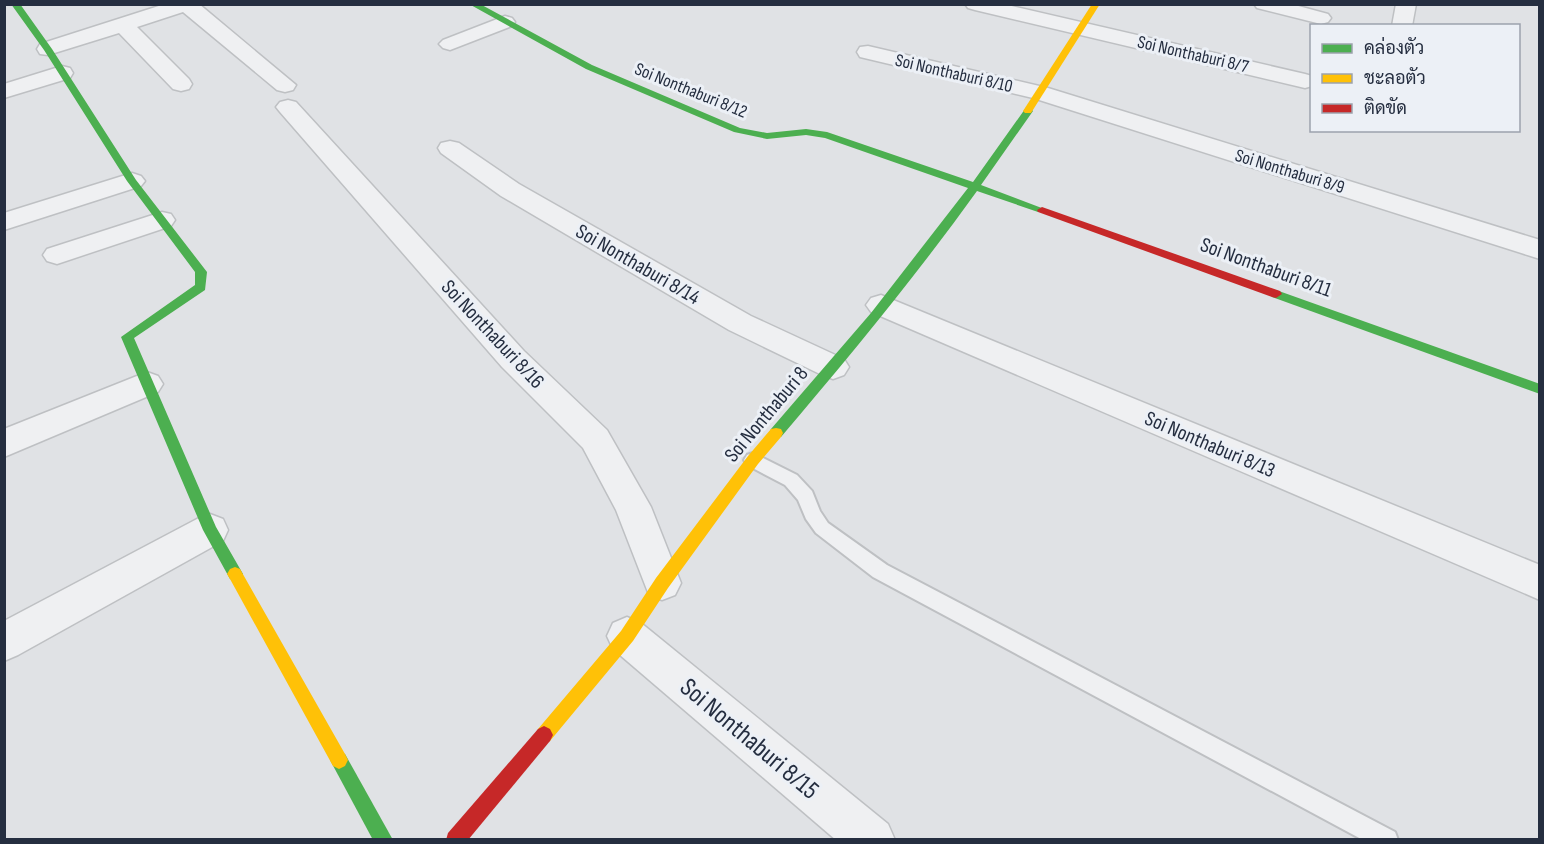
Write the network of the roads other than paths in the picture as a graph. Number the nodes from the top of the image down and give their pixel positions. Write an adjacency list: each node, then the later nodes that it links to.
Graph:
1 (15, 4): 14 (street)
2 (187, 4): 11 (street); 35 (street, Soi Nonthaburi 8/16)
3 (473, 4): 9 (street, Soi Nonthaburi 8/12)
4 (975, 4): 12 (street, Soi Nonthaburi 8/7)
5 (1096, 4): 12 (street, Soi Nonthaburi 8)
6 (1264, 4): 8 (street)
7 (1406, 4): 10 (street)
8 (1321, 18)
9 (505, 22): 13 (street); 23 (street, Soi Nonthaburi 8/12)
10 (1402, 24)
11 (123, 25): 14 (street); 18 (street)
12 (1082, 28): 17 (street, Soi Nonthaburi 8/7); 20 (street, Soi Nonthaburi 8)
13 (450, 44)
14 (48, 50): 16 (street)
15 (868, 52): 20 (street, Soi Nonthaburi 8/10)
16 (62, 73): 19 (street); 22 (street)
17 (1305, 81)
18 (181, 84)
19 (4, 91)
20 (1040, 93): 23 (street, Soi Nonthaburi 8); 26 (street, Soi Nonthaburi 8/9)
21 (450, 148): 29 (street, Soi Nonthaburi 8/14)
22 (132, 181): 24 (street); 25 (street)
23 (977, 186): 28 (street, Soi Nonthaburi 8); 31 (street, Soi Nonthaburi 8/11)
24 (162, 220): 27 (street); 30 (street)
25 (4, 222)
26 (1539, 250)
27 (57, 255)
28 (881, 305): 29 (street, Soi Nonthaburi 8); 36 (street, Soi Nonthaburi 8/13)
29 (833, 367): 33 (street, Soi Nonthaburi 8)
30 (147, 384): 32 (street); 34 (street)
31 (1539, 389)
32 (4, 444)
33 (753, 460): 35 (street, Soi Nonthaburi 8); 42 (lane)
34 (210, 530): 38 (street); 39 (street)
35 (663, 582): 37 (street, Soi Nonthaburi 8)
36 (1539, 583)
37 (627, 636): 40 (street, Soi Nonthaburi 8); 41 (street, Soi Nonthaburi 8/15)
38 (4, 642)
39 (384, 840)
40 (455, 840)
41 (872, 840)
42 (1387, 840)

